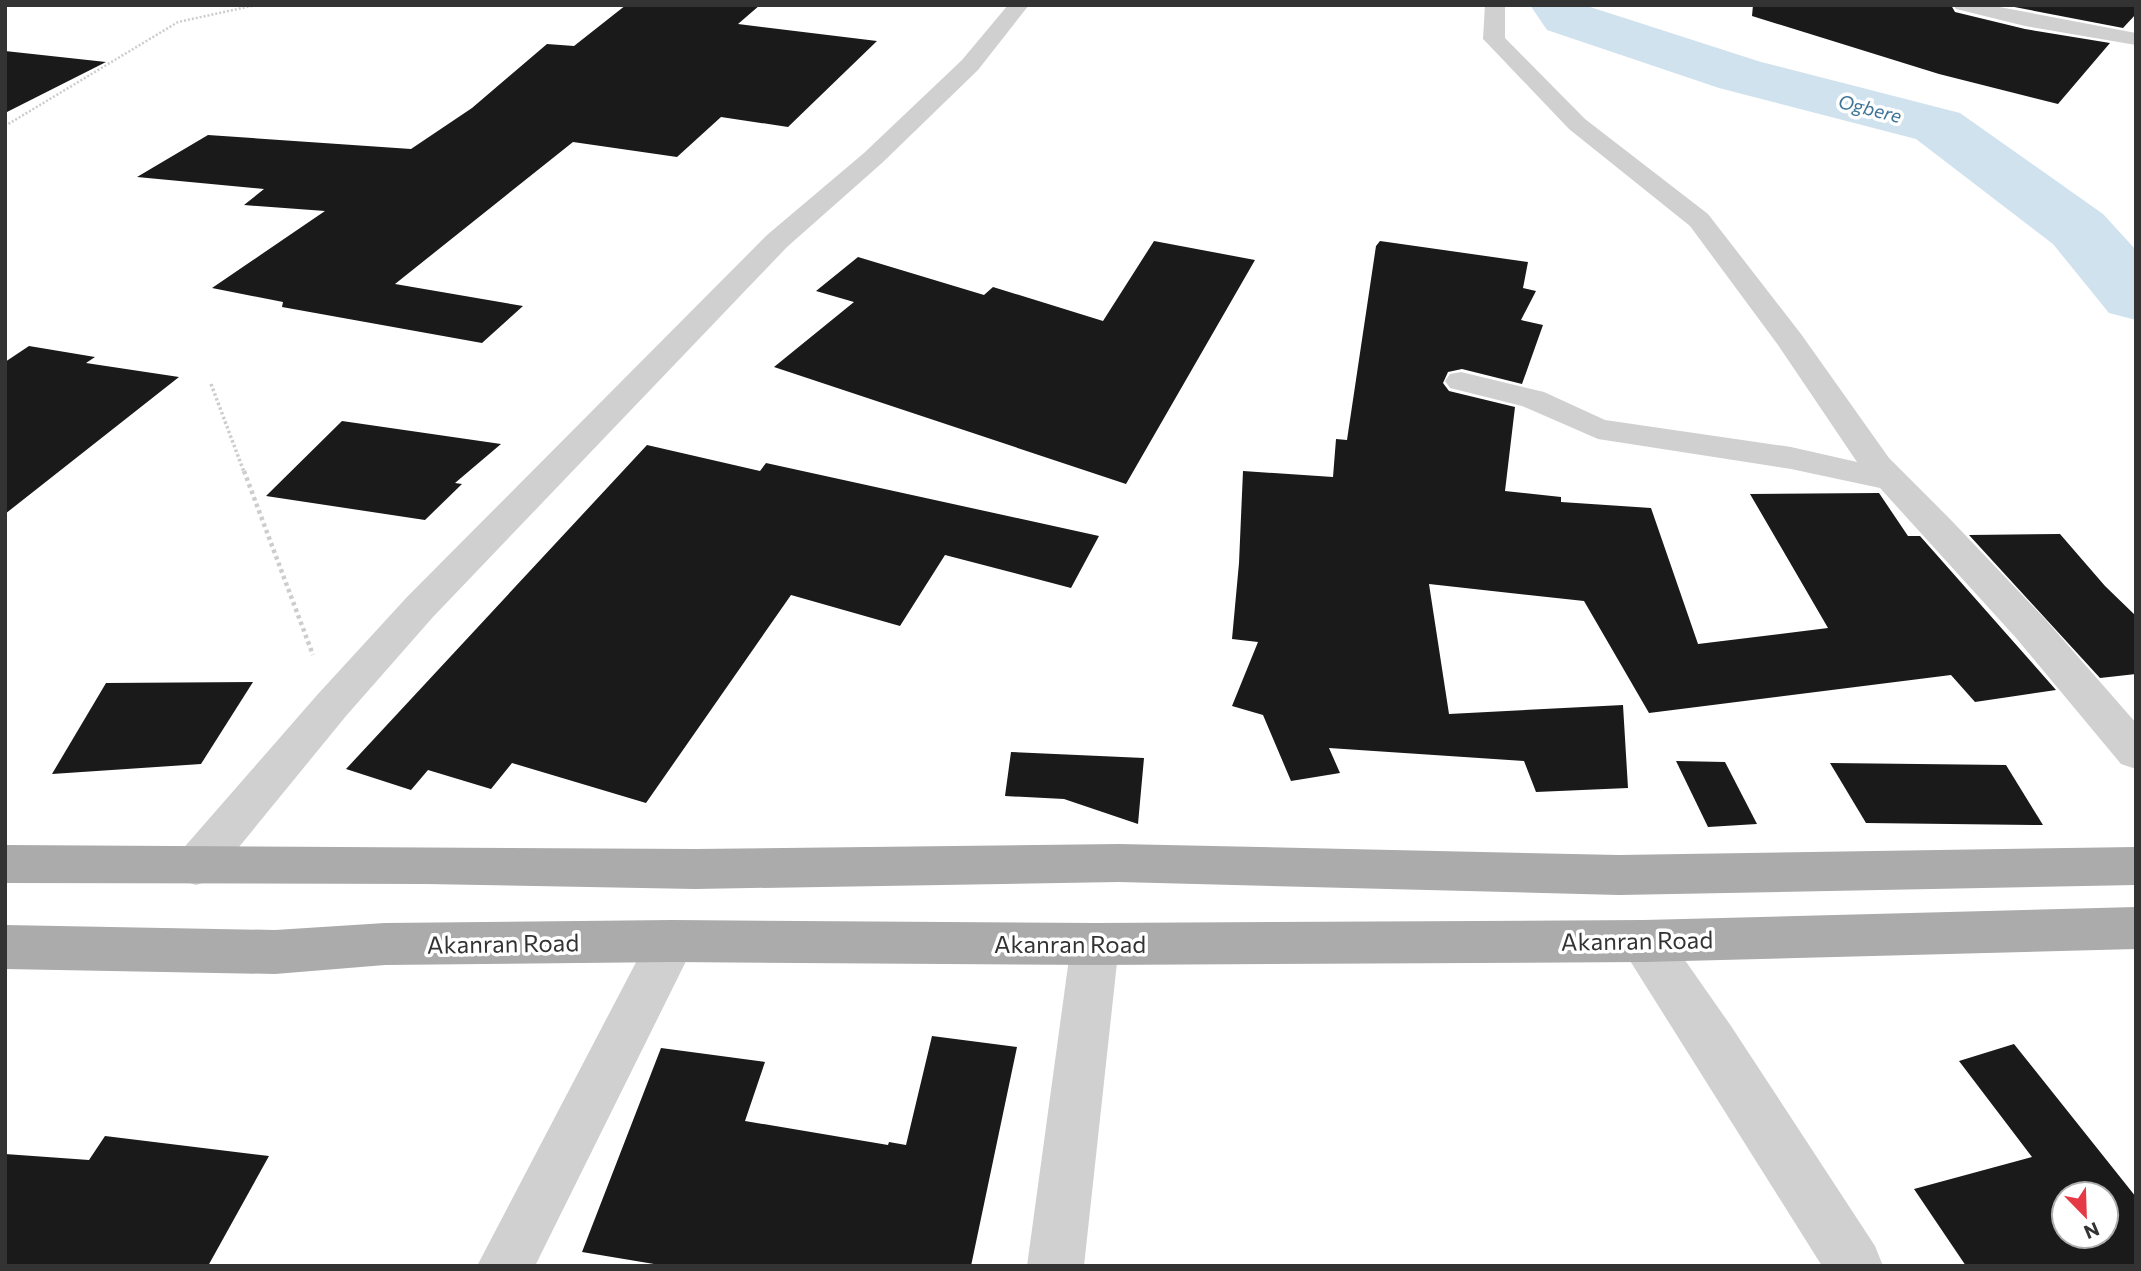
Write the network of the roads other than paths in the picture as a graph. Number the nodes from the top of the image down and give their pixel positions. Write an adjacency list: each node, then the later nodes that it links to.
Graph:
1 (1019, 5): 9 (street)
2 (1495, 5): 6 (street)
3 (1963, 5): 4 (street)
4 (2136, 39)
5 (1461, 381): 6 (street)
6 (1891, 480): 7 (street)
7 (2136, 752)
8 (5, 864): 9 (main road)
9 (196, 866): 10 (main road)
10 (2136, 866)
11 (2136, 928): 13 (main road, Akanran Road)
12 (672, 941): 14 (main road, Akanran Road); 15 (main road, Akanran Road); 16 (street)
13 (1644, 941): 14 (main road, Akanran Road); 18 (street)
14 (1095, 944): 17 (street)
15 (5, 947)
16 (505, 1266)
17 (1055, 1266)
18 (1855, 1266)

